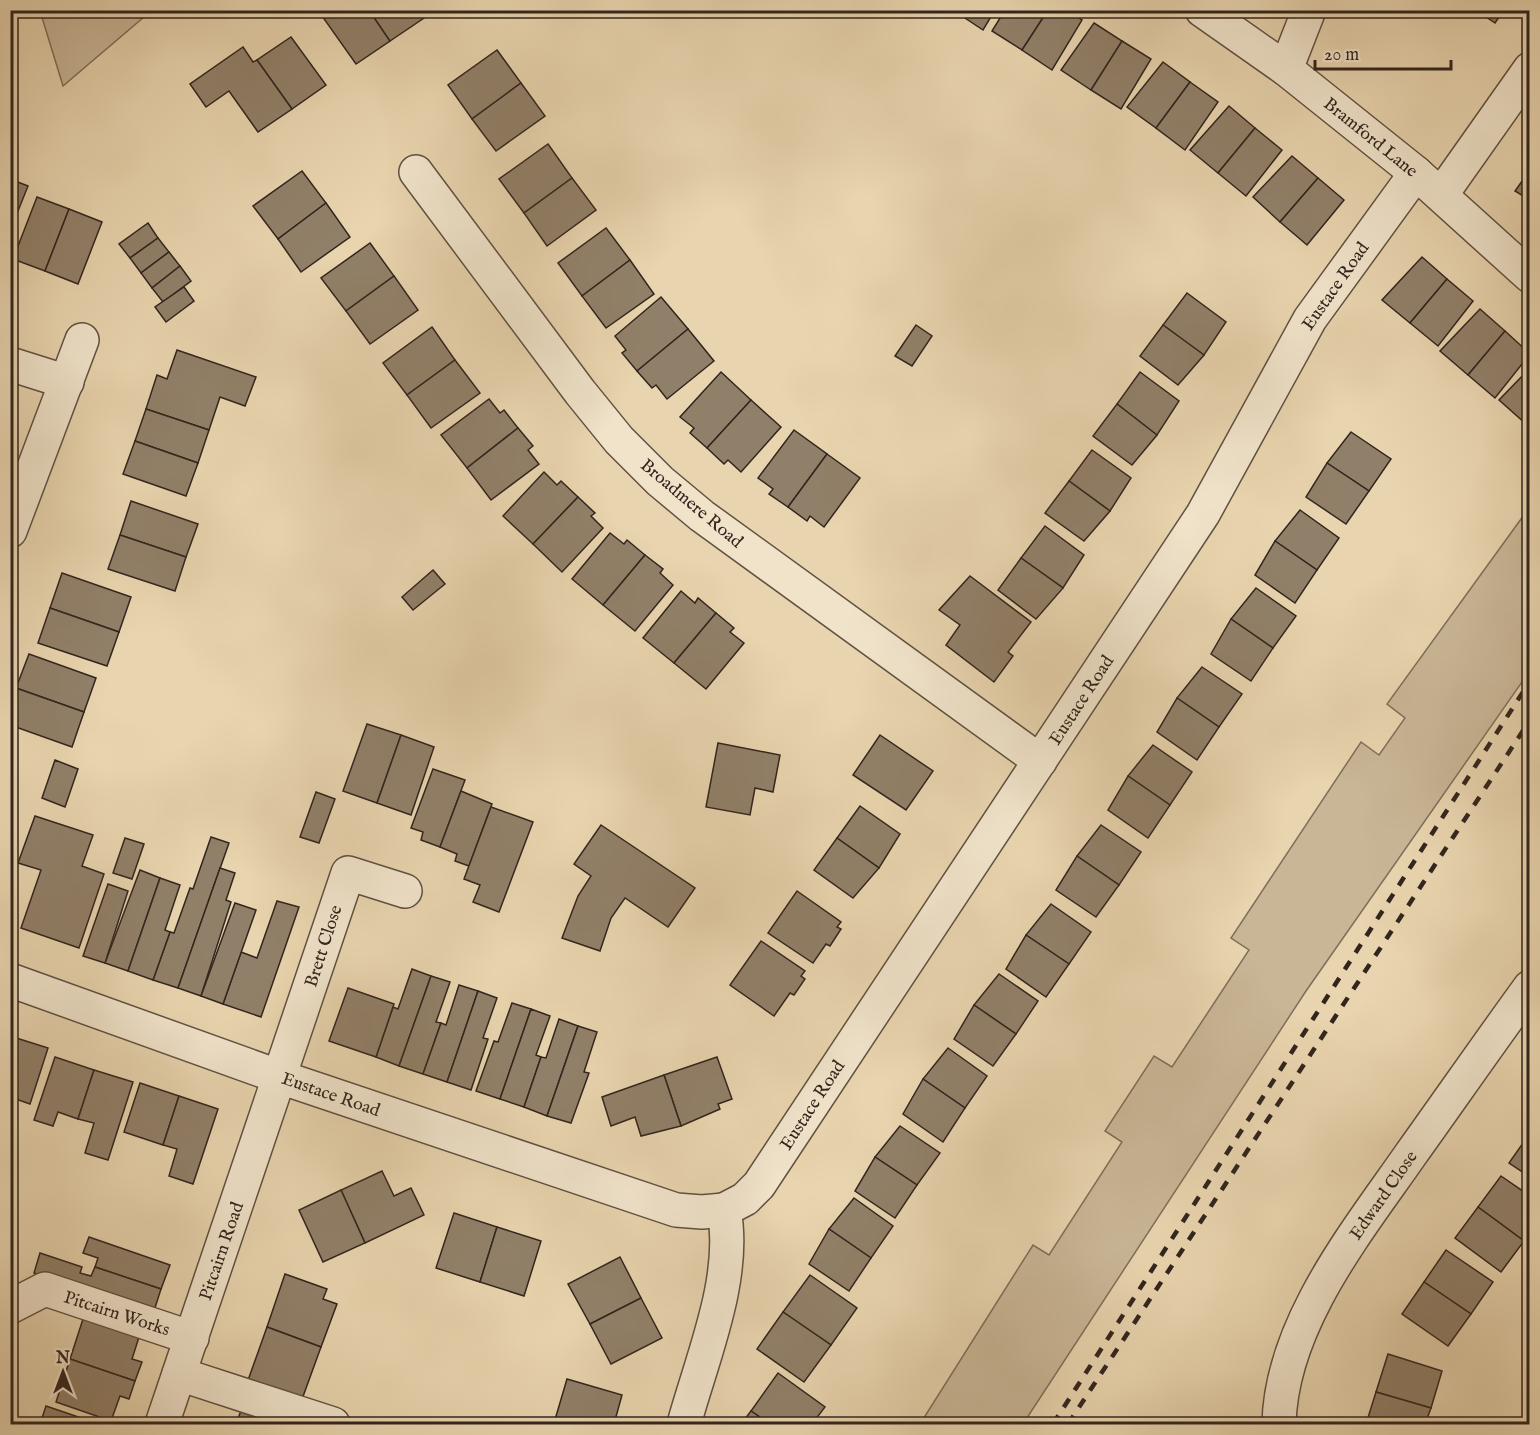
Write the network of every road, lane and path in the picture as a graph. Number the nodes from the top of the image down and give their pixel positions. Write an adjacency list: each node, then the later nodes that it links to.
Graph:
1 (1202, 10): 3 (street, Bramford Lane)
2 (1309, 10): 3 (street)
3 (1286, 69): 6 (street, Bramford Lane)
4 (1530, 69): 7 (street)
5 (416, 172): 13 (street, Broadmere Road)
6 (1416, 173): 7 (street, Bramford Lane); 13 (street, Eustace Road)
7 (1441, 195): 8 (street, Bramford Lane)
8 (1530, 276)
9 (82, 340): 11 (street)
10 (10, 364): 11 (street)
11 (67, 382): 12 (street)
12 (10, 531)
13 (1040, 761): 18 (street, Eustace Road)
14 (405, 891): 17 (street, Brett Close)
15 (10, 980): 17 (street, Eustace Road)
16 (1530, 987): 25 (street, Edward Close)
17 (280, 1077): 18 (street, Eustace Road); 20 (street, Pitcairn Road)
18 (724, 1210): 24 (street)
19 (10, 1307): 20 (street, Pitcairn Works)
20 (192, 1338): 21 (street, Pitcairn Road)
21 (179, 1374): 22 (street, Pitcairn Road); 23 (street)
22 (162, 1425)
23 (333, 1425)
24 (684, 1425)
25 (1279, 1425)

